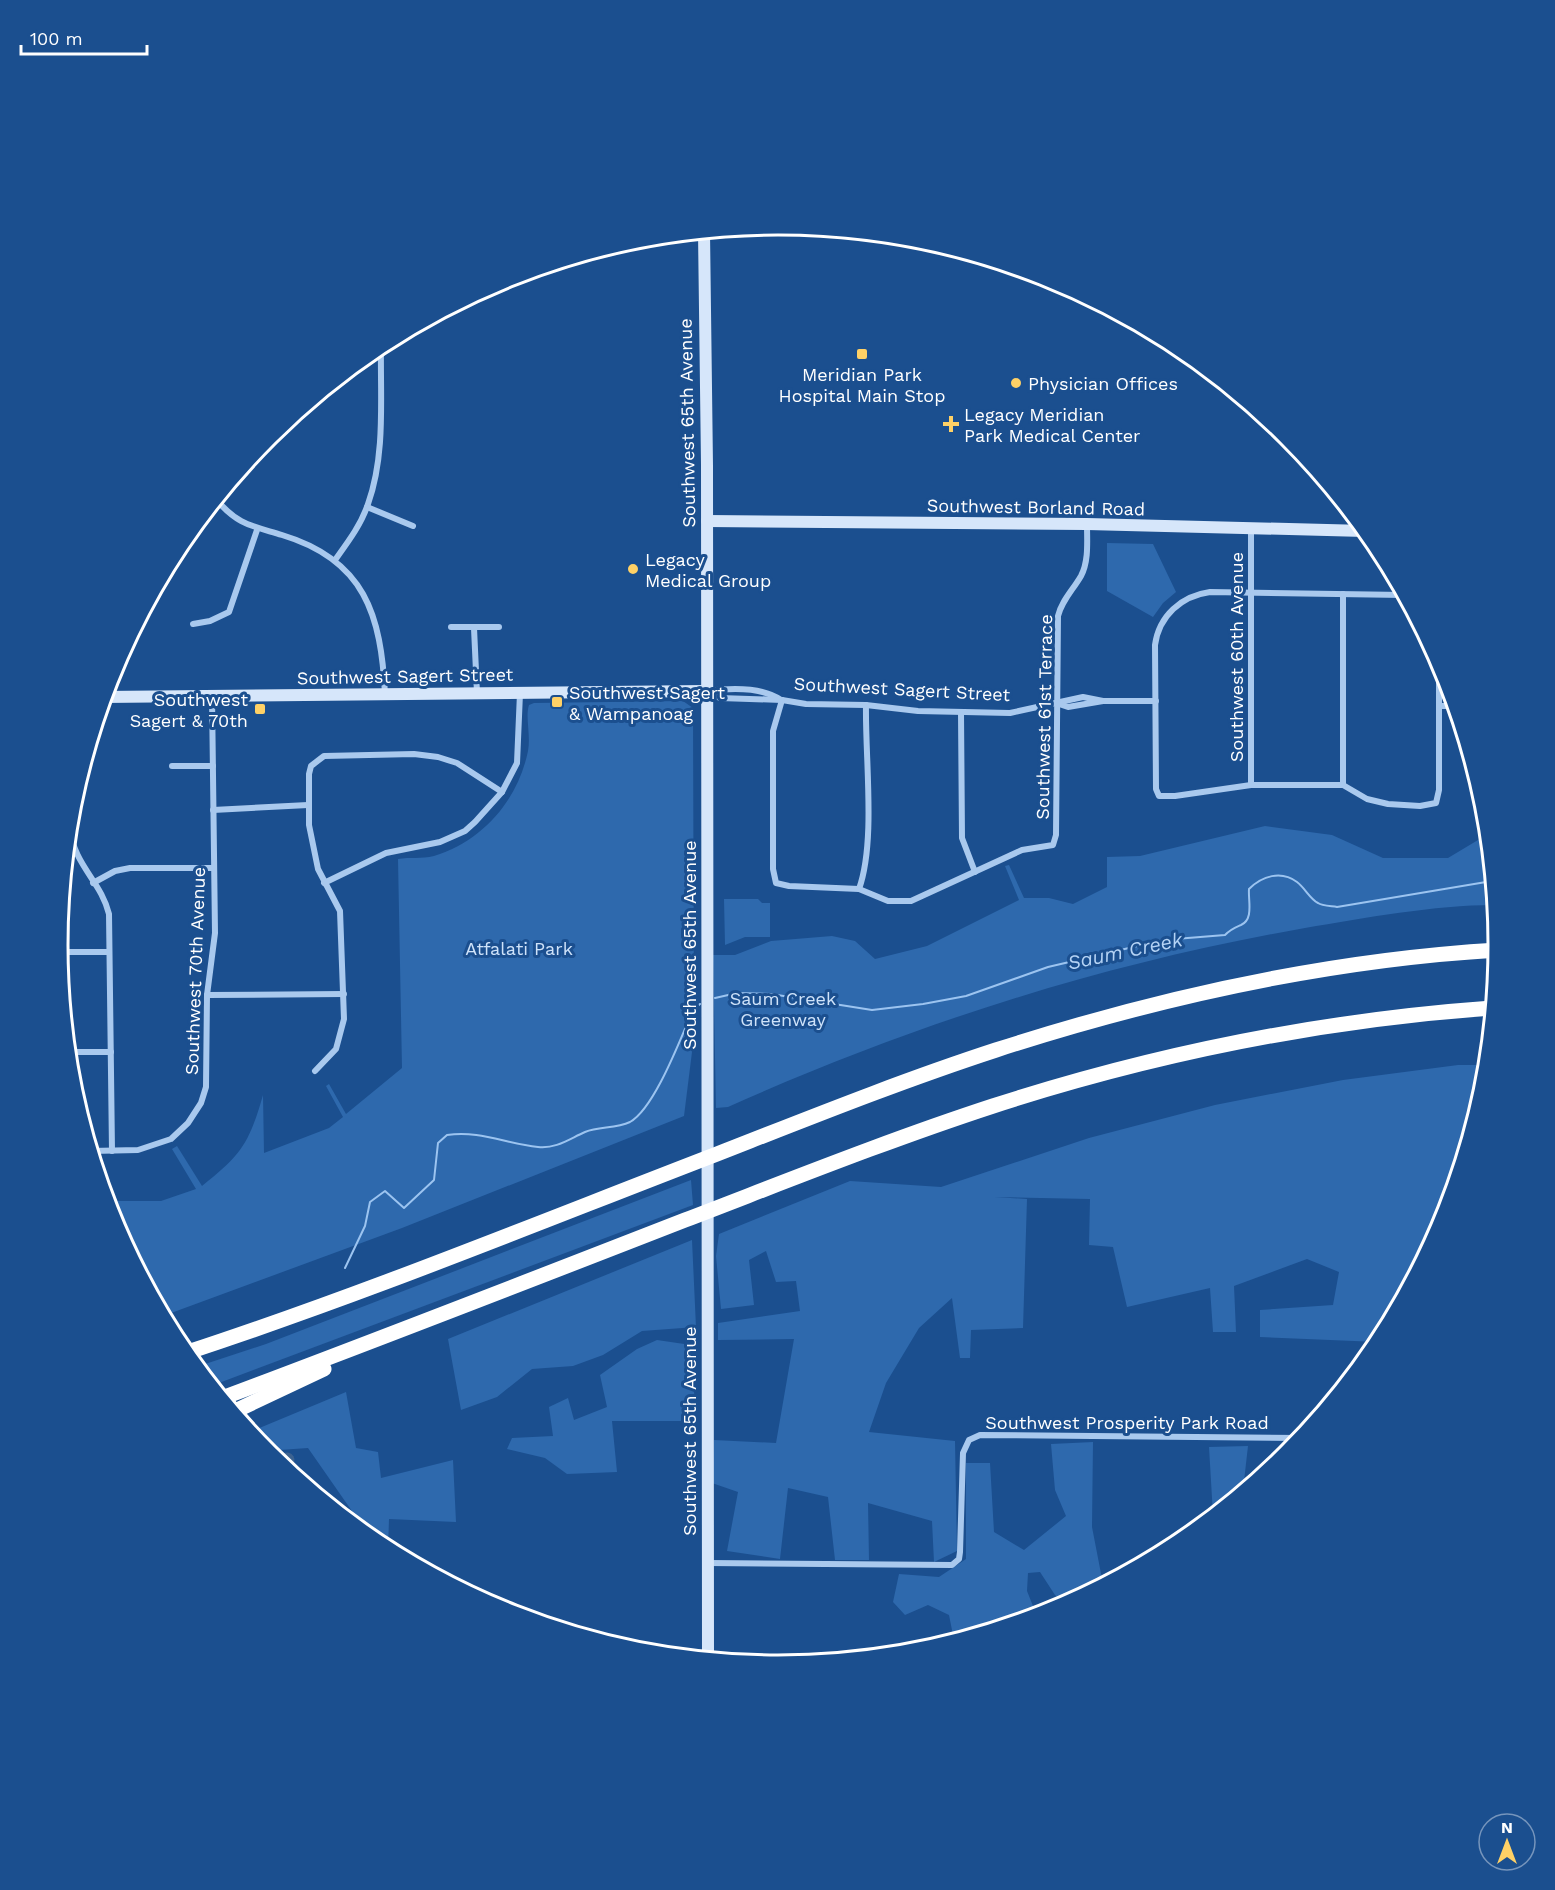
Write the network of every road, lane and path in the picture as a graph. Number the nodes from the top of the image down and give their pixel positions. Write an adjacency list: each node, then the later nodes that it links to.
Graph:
1 (704, 239): 5 (main road, Southwest 65th Avenue)
2 (381, 357): 4 (street)
3 (221, 505): 9 (street)
4 (368, 507): 7 (street); 11 (street)
5 (707, 521): 6 (main road, Southwest Borland Road); 21 (main road, Southwest 65th Avenue)
6 (1087, 524): 8 (main road, Southwest Borland Road); 28 (street, Southwest 61st Terrace)
7 (412, 526)
8 (1251, 529): 10 (main road, Southwest Borland Road); 12 (street, Southwest 60th Avenue)
9 (256, 530): 11 (street); 15 (street)
10 (1354, 531)
11 (335, 560): 23 (street)
12 (1250, 593): 13 (street); 27 (street); 35 (street, Southwest 60th Avenue)
13 (1343, 594): 14 (street); 36 (street)
14 (1395, 595)
15 (193, 624)
16 (451, 627): 18 (street)
17 (499, 627): 18 (street)
18 (474, 628): 22 (street)
19 (1439, 689): 30 (street)
20 (520, 692): 21 (main road, Southwest Sagert Street); 22 (main road, Southwest Sagert Street); 37 (street)
21 (706, 692): 26 (street, Southwest Sagert Street); 62 (main road, Southwest 65th Avenue)
22 (477, 693): 23 (main road, Southwest Sagert Street)
23 (385, 694): 24 (main road, Southwest Sagert Street)
24 (212, 696): 25 (main road, Southwest Sagert Street); 34 (street, Southwest 70th Avenue)
25 (112, 698)
26 (782, 700): 29 (street, Southwest Sagert Street); 45 (street)
27 (1156, 701): 28 (street, Southwest Sagert Street); 35 (street)
28 (1056, 703): 32 (street, Southwest Sagert Street); 42 (street, Southwest 61st Terrace)
29 (866, 705): 32 (street, Southwest Sagert Street); 45 (street)
30 (1439, 706): 31 (street); 36 (street)
31 (1446, 706)
32 (961, 713): 42 (street)
33 (172, 766): 34 (street)
34 (213, 766): 39 (street, Southwest 70th Avenue)
35 (1251, 785): 36 (street)
36 (1343, 785)
37 (502, 792): 38 (street); 44 (street)
38 (308, 805): 39 (street); 44 (street)
39 (213, 810): 41 (street, Southwest 70th Avenue)
40 (74, 852): 43 (street)
41 (214, 868): 43 (street); 50 (street, Southwest 70th Avenue)
42 (975, 872): 45 (street)
43 (93, 883): 48 (street)
44 (324, 883): 49 (street)
45 (859, 889)
46 (1488, 951): 58 (highway)
47 (69, 952): 48 (street)
48 (109, 952): 53 (street)
49 (344, 994): 50 (street); 54 (street)
50 (207, 995): 56 (street, Southwest 70th Avenue)
51 (1484, 1009): 57 (highway)
52 (76, 1052): 53 (street)
53 (111, 1052): 56 (street)
54 (315, 1071)
55 (98, 1151): 56 (street, Southwest 70th Avenue)
56 (112, 1151)
57 (422, 1323): 59 (highway); 60 (highway)
58 (195, 1350)
59 (229, 1395)
60 (240, 1409)
61 (1288, 1438): 62 (street, Southwest Prosperity Park Road)
62 (708, 1563): 63 (main road, Southwest 65th Avenue)
63 (708, 1651)

